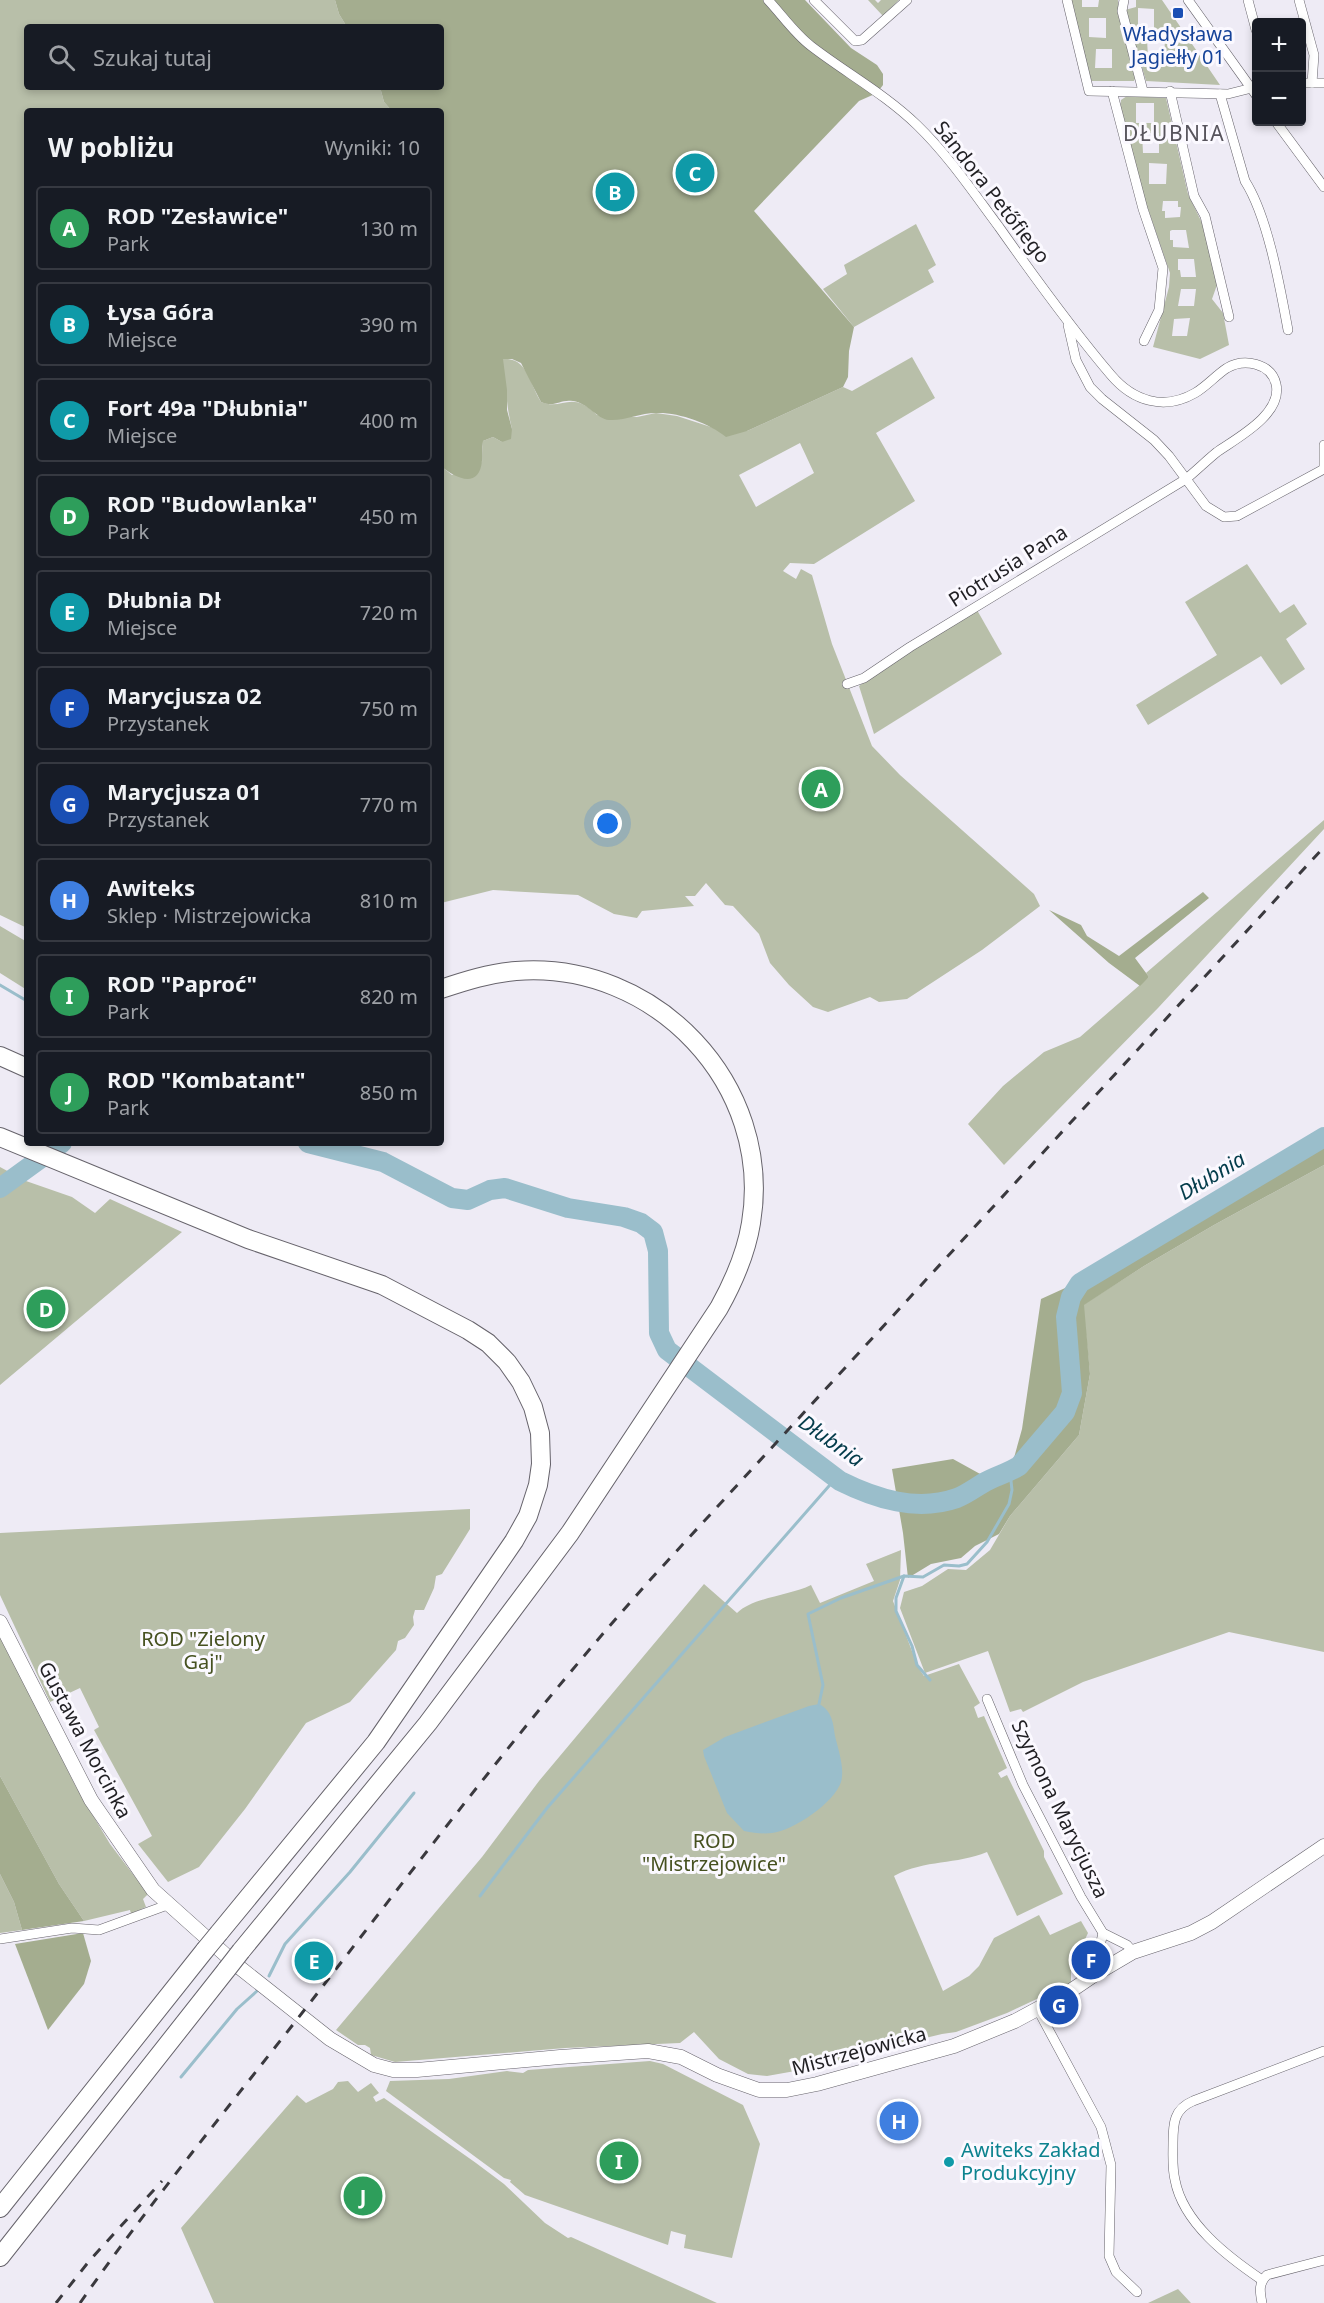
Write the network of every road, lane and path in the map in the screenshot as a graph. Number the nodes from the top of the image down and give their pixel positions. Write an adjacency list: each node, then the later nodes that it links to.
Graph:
1 (768, 0): 22 (street, Sándora Petőfiego)
2 (814, 0): 3 (street)
3 (907, 0)
4 (1067, 0): 15 (street)
5 (1124, 0): 16 (street)
6 (1188, 0): 13 (street)
7 (1248, 0): 9 (street)
8 (1299, 0): 12 (street)
9 (1253, 18)
10 (1324, 82): 12 (street)
11 (1306, 83): 12 (street)
12 (1312, 83)
13 (1252, 86)
14 (1252, 90): 18 (street)
15 (1112, 91): 16 (street); 24 (street)
16 (1143, 91): 17 (street)
17 (1170, 91): 18 (street); 21 (street)
18 (1220, 94): 23 (street)
19 (1279, 126): 20 (street)
20 (1324, 187)
21 (1229, 317)
22 (1068, 323): 27 (street, Sándora Petőfiego); 27 (street, Sándora Petőfiego)
23 (1288, 330)
24 (1144, 341)
25 (1324, 445): 26 (street)
26 (1324, 467): 27 (street, Sándora Petőfiego)
27 (1186, 479): 28 (street, Piotrusia Pana)
28 (848, 684)
29 (444, 988): 45 (highway, bridge)
30 (0, 1056): 31 (highway)
31 (24, 1067)
32 (0, 1137): 44 (highway, bridge)
33 (0, 1622): 36 (street, Gustawa Morcinka)
34 (987, 1698): 37 (street, Szymona Marycjusza)
35 (1324, 1846): 39 (street, Mistrzejowicka)
36 (170, 1904): 38 (street); 42 (street, Gustawa Morcinka)
37 (1103, 1933): 39 (street, Szymona Marycjusza); 40 (street)
38 (0, 1938)
39 (1133, 1952): 40 (street, Mistrzejowicka)
40 (1102, 1970): 41 (street, Mistrzejowicka)
41 (1038, 2010): 42 (street, Mistrzejowicka); 48 (street)
42 (330, 2039)
43 (1324, 2050): 47 (street)
44 (0, 2208)
45 (0, 2257)
46 (1324, 2260): 47 (street)
47 (1262, 2280): 49 (street)
48 (1137, 2292)
49 (1262, 2303)

